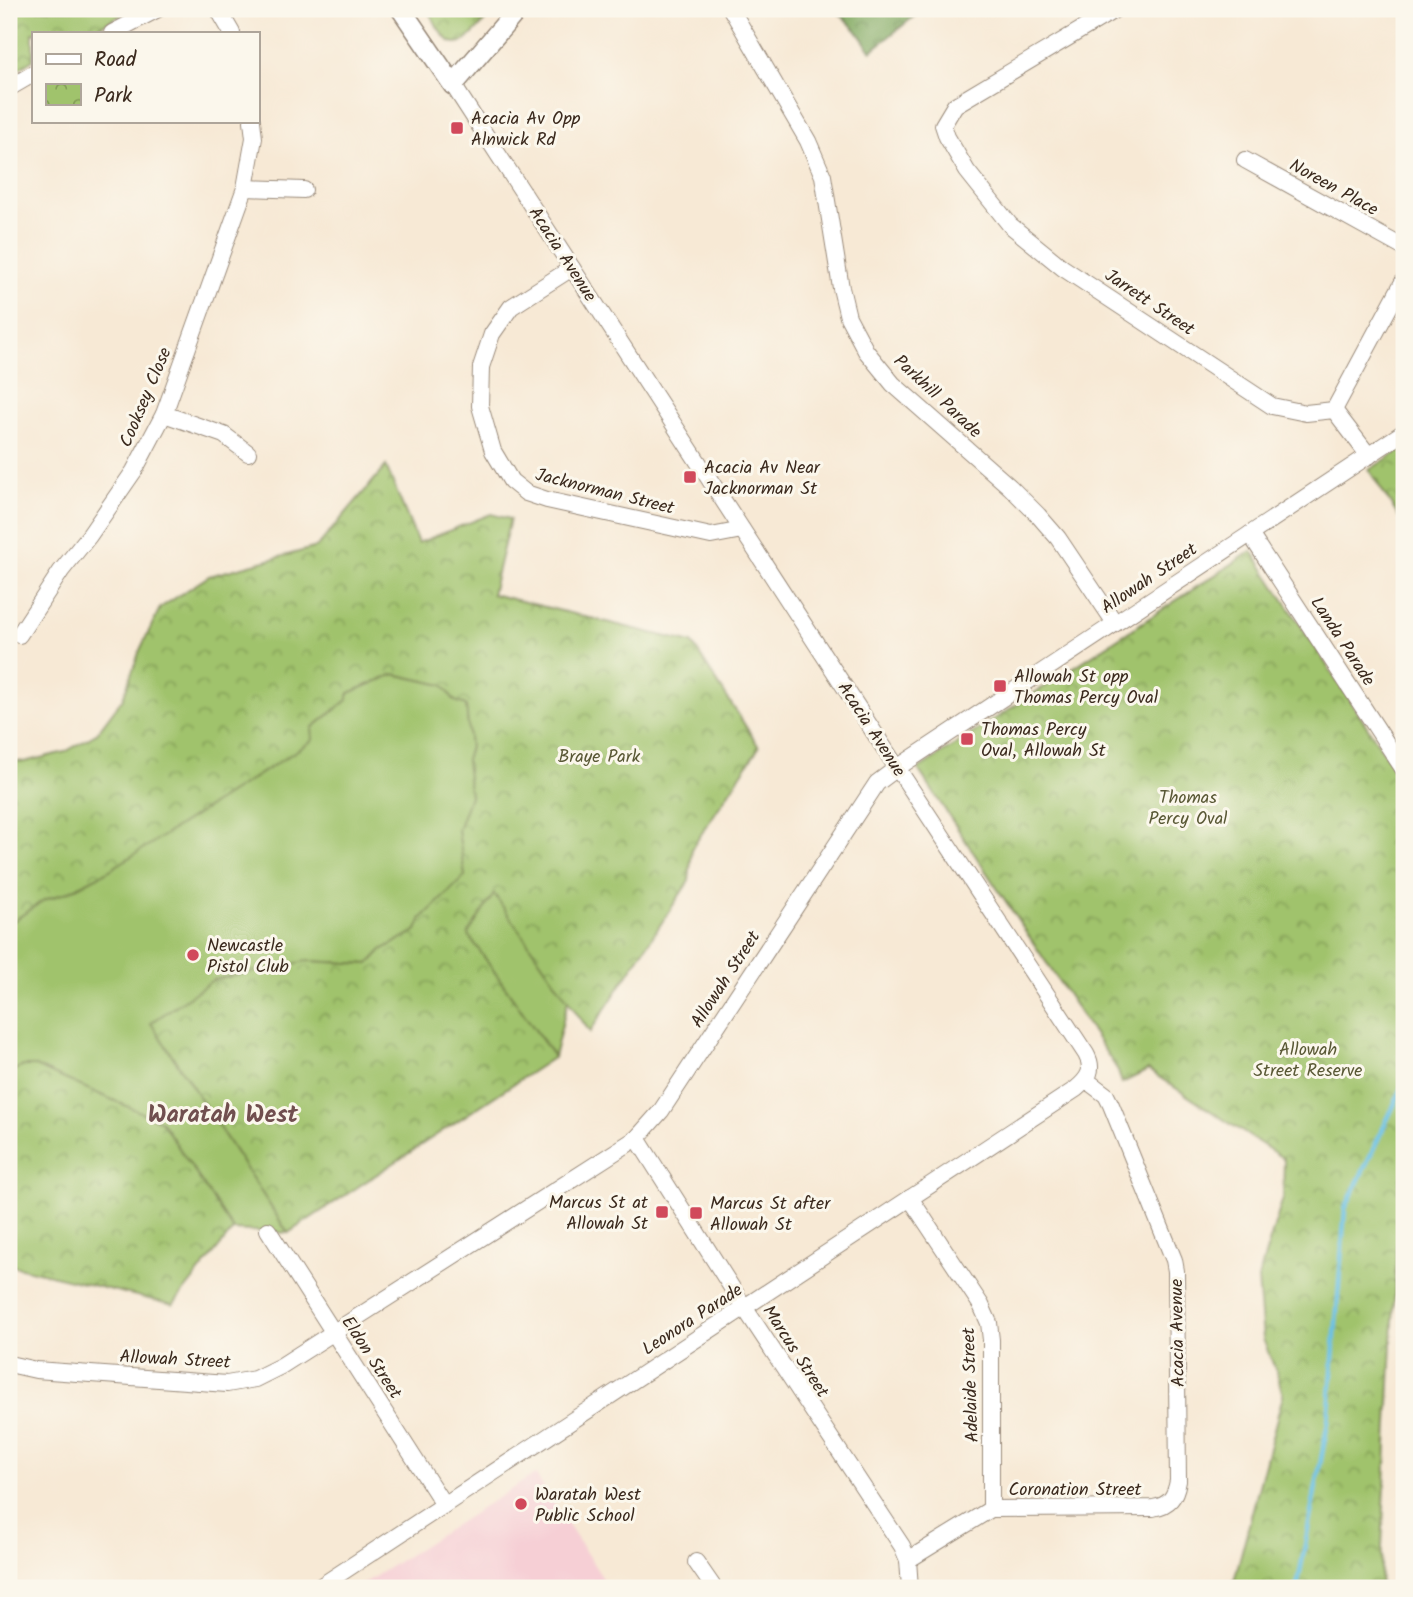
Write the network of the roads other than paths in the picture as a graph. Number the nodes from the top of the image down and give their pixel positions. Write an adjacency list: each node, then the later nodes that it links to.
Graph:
1 (158, 9): 7 (street)
2 (218, 9): 8 (street)
3 (401, 9): 10 (street, Acacia Avenue)
4 (518, 9): 10 (street)
5 (731, 9): 26 (street, Parkhill Parade)
6 (1116, 9): 19 (street, Jarrett Street)
7 (114, 32)
8 (231, 32)
9 (32, 75): 11 (street)
10 (453, 85): 17 (street, Acacia Avenue)
11 (9, 88)
12 (252, 122): 14 (street, Cooksey Close)
13 (1245, 160): 16 (street, Noreen Place)
14 (245, 188): 15 (street); 20 (street, Cooksey Close)
15 (304, 190)
16 (1404, 248)
17 (572, 268): 24 (street, Acacia Avenue); 24 (street, Jacknorman Street)
18 (1404, 280): 19 (street)
19 (1334, 410): 23 (street)
20 (163, 414): 22 (street); 27 (street, Cooksey Close)
21 (1404, 432): 23 (street, Allowah Street)
22 (248, 453)
23 (1369, 456): 25 (street, Allowah Street)
24 (743, 530): 28 (street, Acacia Avenue)
25 (1250, 534): 26 (street, Allowah Street); 29 (street, Landa Parade)
26 (1115, 624): 28 (street, Allowah Street)
27 (19, 635)
28 (897, 768): 30 (street, Acacia Avenue); 31 (street, Allowah Street)
29 (1404, 770)
30 (1086, 1080): 32 (street, Leonora Parade); 37 (street, Acacia Avenue)
31 (637, 1138): 34 (street, Marcus Street); 35 (street, Allowah Street)
32 (910, 1198): 34 (street, Leonora Parade); 39 (street, Adelaide Street)
33 (268, 1230): 35 (street, Eldon Street)
34 (744, 1307): 38 (street, Leonora Parade); 40 (street, Marcus Street)
35 (333, 1332): 36 (street, Allowah Street); 38 (street, Eldon Street)
36 (9, 1364)
37 (1172, 1500): 39 (street, Coronation Street)
38 (444, 1505): 42 (street, Leonora Parade)
39 (991, 1509): 40 (street, Coronation Street)
40 (908, 1560): 44 (street, Marcus Street)
41 (696, 1562): 43 (street)
42 (318, 1588)
43 (714, 1588)
44 (910, 1588)

